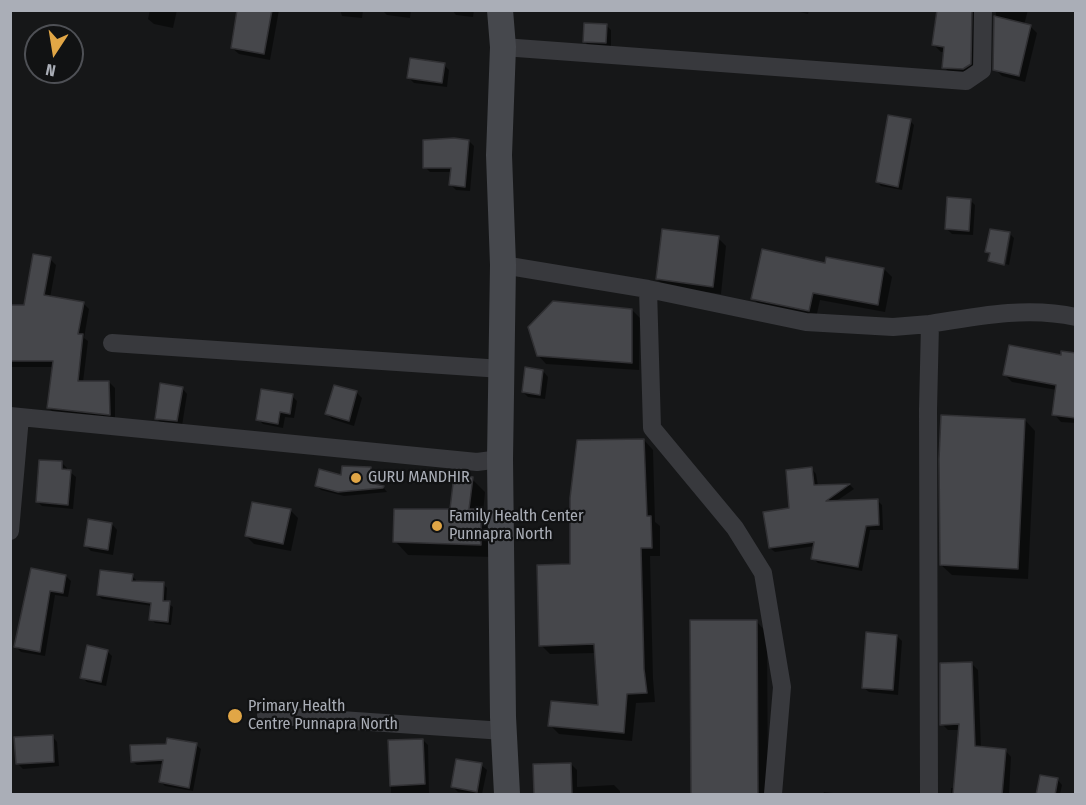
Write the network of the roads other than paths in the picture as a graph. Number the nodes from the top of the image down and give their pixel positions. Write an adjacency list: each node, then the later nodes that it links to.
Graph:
1 (500, 10): 3 (main road)
2 (983, 10): 3 (street)
3 (503, 47): 4 (main road)
4 (503, 265): 5 (street); 9 (main road)
5 (648, 289): 7 (street); 16 (street)
6 (1076, 317): 7 (street)
7 (930, 324): 17 (street)
8 (112, 343): 9 (street)
9 (502, 369): 11 (main road)
10 (15, 417): 11 (street); 12 (street)
11 (500, 459): 14 (main road)
12 (10, 531)
13 (266, 716): 14 (street)
14 (504, 731): 15 (main road)
15 (507, 795)
16 (773, 795)
17 (929, 795)

